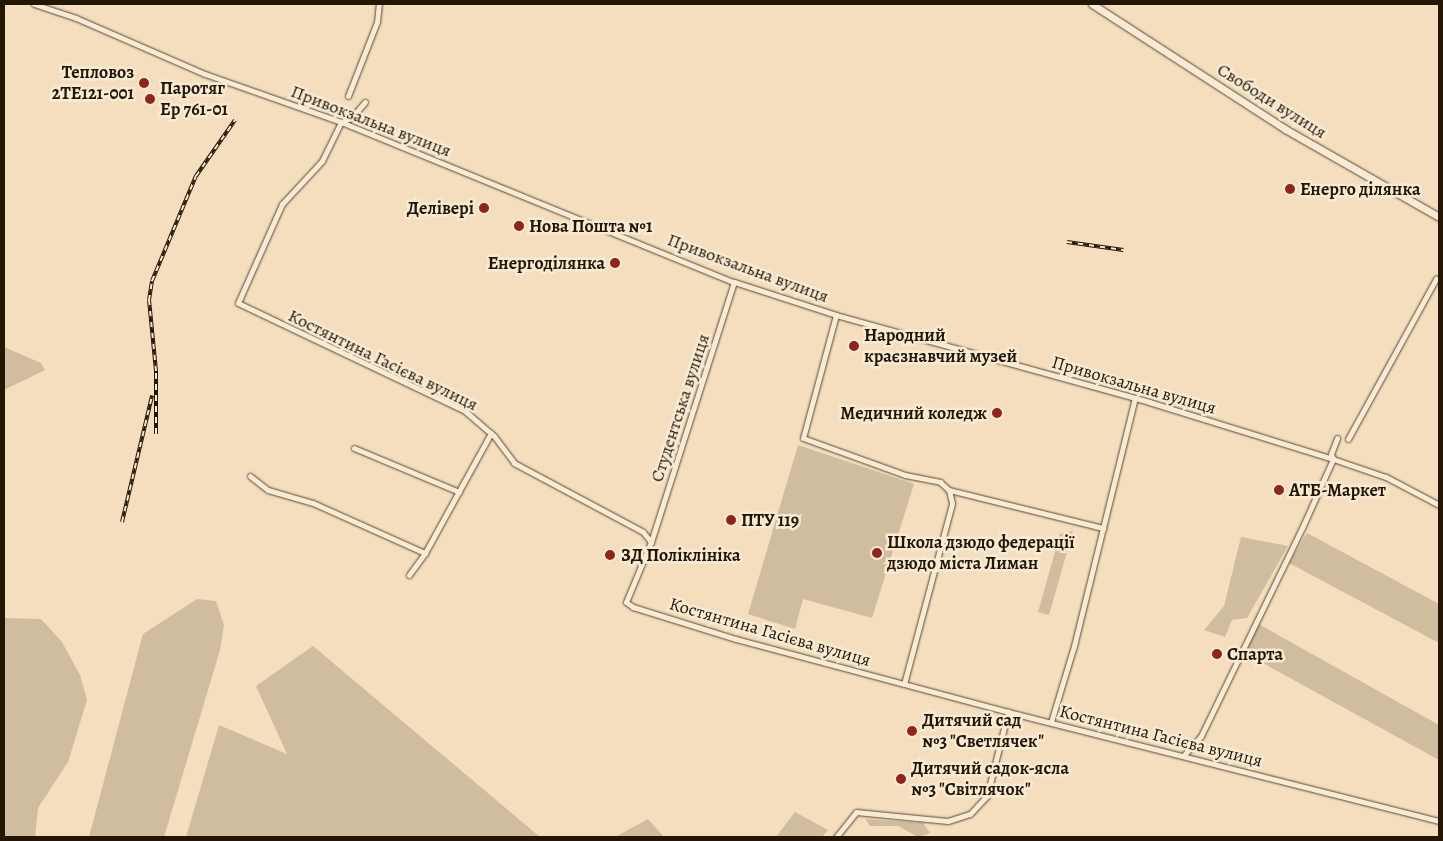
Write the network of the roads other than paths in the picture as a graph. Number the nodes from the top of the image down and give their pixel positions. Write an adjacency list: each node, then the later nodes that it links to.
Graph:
1 (34, 4): 6 (street, Привокзальна вулиця)
2 (379, 4): 4 (street)
3 (1092, 4): 7 (main road, Свободи вулиця)
4 (348, 96)
5 (365, 102): 6 (street)
6 (341, 122): 9 (street, Привокзальна вулиця); 12 (street, Костянтина Гасієва вулиця)
7 (1439, 217)
8 (1436, 279): 14 (street)
9 (734, 282): 10 (street, Привокзальна вулиця); 22 (street, Студентська вулиця)
10 (836, 315): 11 (street, Привокзальна вулиця); 18 (street)
11 (1135, 398): 16 (street, Привокзальна вулиця); 21 (street)
12 (491, 433): 19 (street); 22 (street, Костянтина Гасієва вулиця)
13 (1336, 438): 16 (street)
14 (1348, 439)
15 (354, 448): 19 (street)
16 (1333, 459): 20 (street, Привокзальна вулиця); 28 (street)
17 (250, 476): 23 (street)
18 (949, 490): 21 (street); 25 (street)
19 (460, 492): 23 (street)
20 (1439, 505)
21 (1103, 528): 27 (street)
22 (651, 542): 25 (street, Костянтина Гасієва вулиця)
23 (424, 553): 24 (street)
24 (409, 575)
25 (904, 684): 26 (street, Костянтина Гасієва вулиця)
26 (1008, 712): 27 (street, Костянтина Гасієва вулиця); 30 (street)
27 (1051, 722): 28 (street, Костянтина Гасієва вулиця)
28 (1184, 755): 29 (street, Костянтина Гасієва вулиця)
29 (1439, 820)
30 (836, 837)

